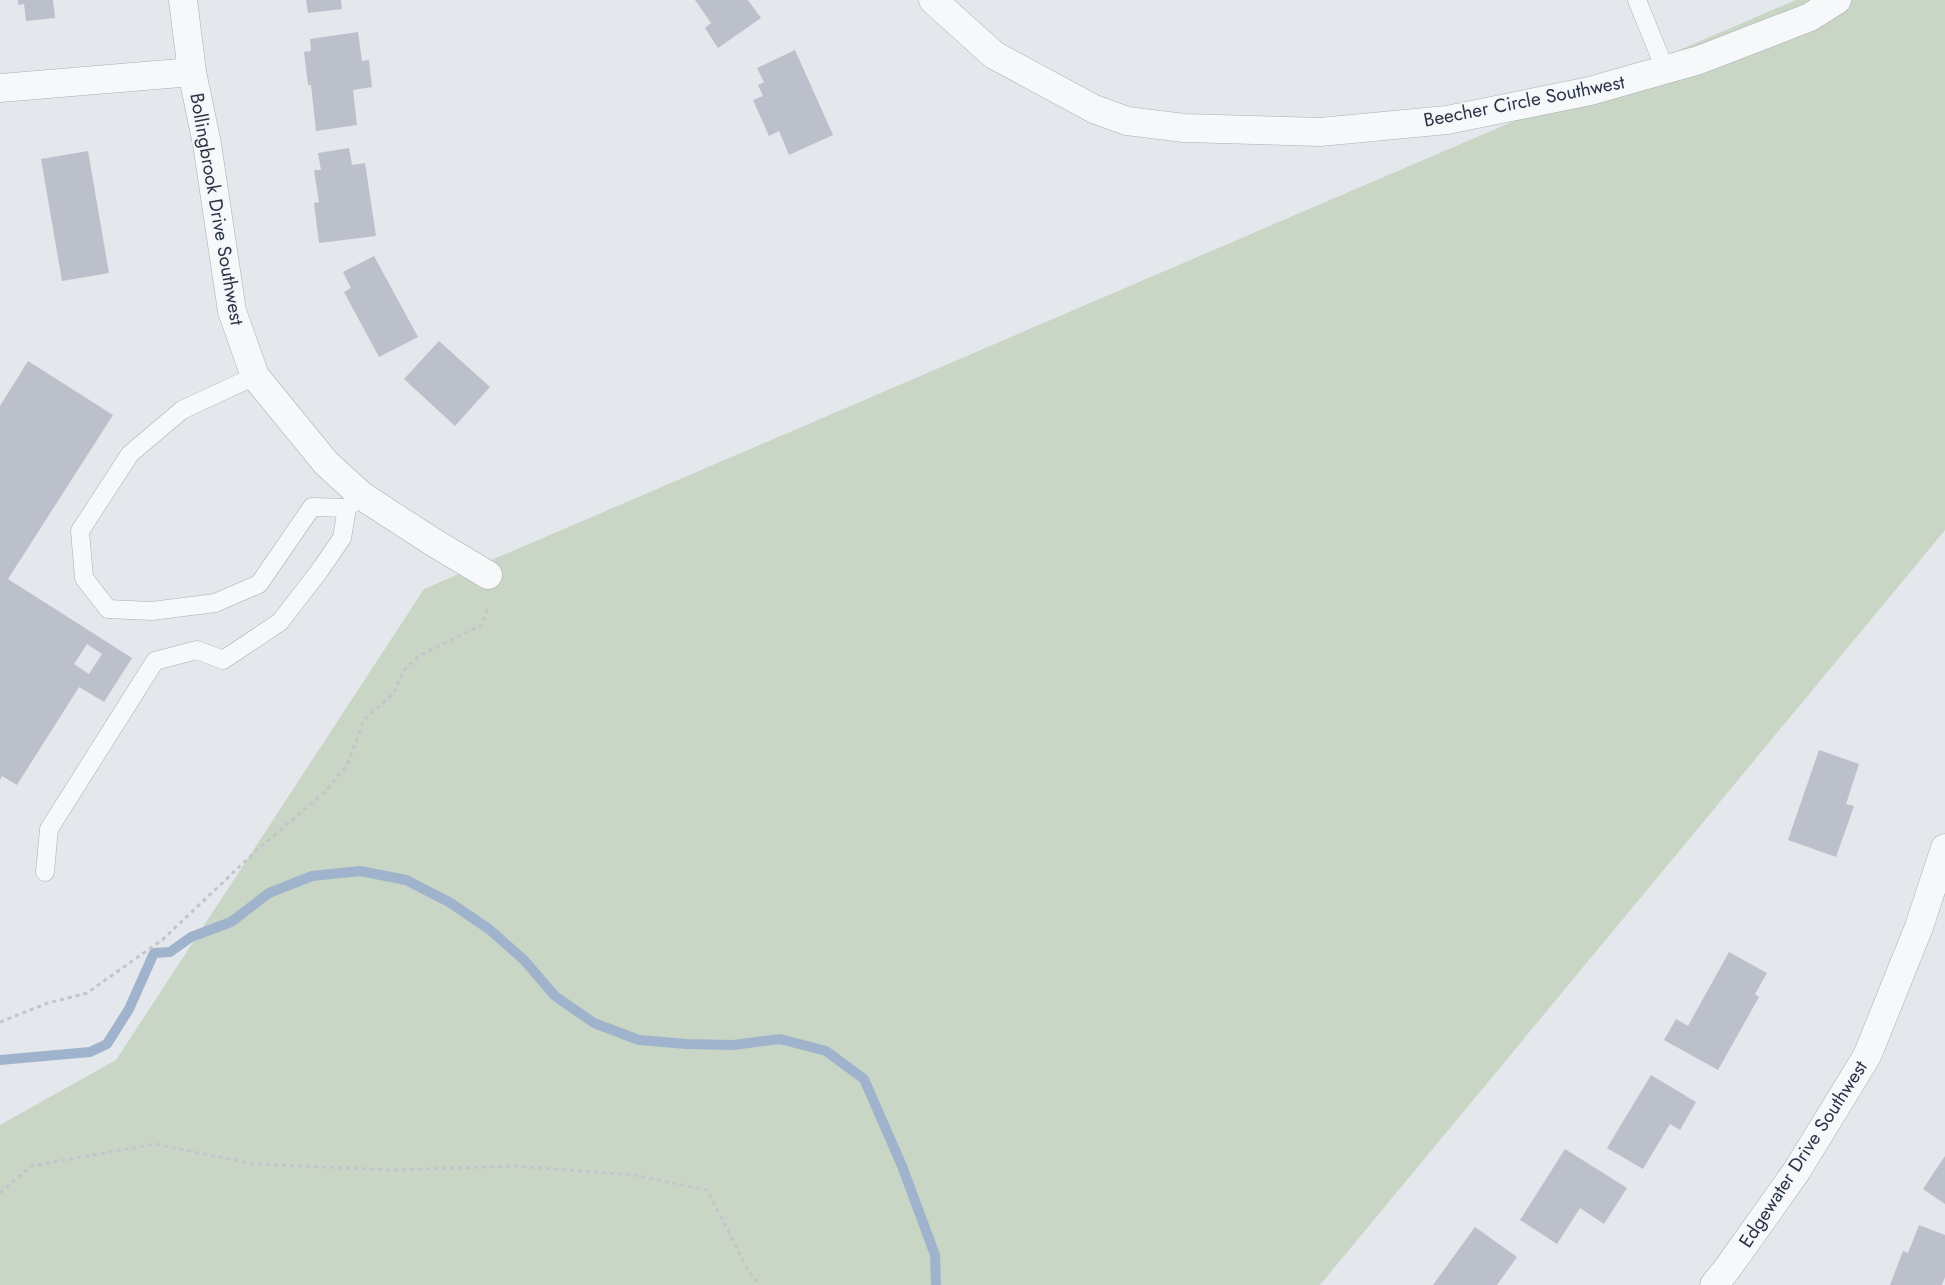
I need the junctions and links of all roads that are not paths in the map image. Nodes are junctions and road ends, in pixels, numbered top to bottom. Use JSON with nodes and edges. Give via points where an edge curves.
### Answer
{"nodes":[{"id":1,"x":183,"y":0,"type":"edge"},
{"id":2,"x":933,"y":0,"type":"edge"},
{"id":3,"x":1637,"y":0,"type":"edge"},
{"id":4,"x":1837,"y":0,"type":"edge"},
{"id":5,"x":1665,"y":69,"type":"junction"},
{"id":6,"x":192,"y":72,"type":"junction"},
{"id":7,"x":0,"y":88,"type":"edge"},
{"id":8,"x":255,"y":376,"type":"junction"},
{"id":9,"x":354,"y":502,"type":"junction"},
{"id":10,"x":488,"y":575,"type":"road end"},
{"id":11,"x":1945,"y":848,"type":"edge"},
{"id":12,"x":45,"y":872,"type":"dead end"},
{"id":13,"x":1714,"y":1285,"type":"edge"}],
"edges":[{"from":1,"to":6,"type":"street","name":"Bollingbrook Drive Southwest"},
{"from":2,"to":5,"type":"street","name":"Beecher Circle Southwest","via":[[994,55],[1094,109],[1127,121],[1184,128],[1320,132],[1447,120],[1590,91]]},
{"from":3,"to":5,"type":"lane"},
{"from":4,"to":5,"type":"street","name":"Beecher Circle Southwest","via":[[1810,17],[1699,60]]},
{"from":6,"to":7,"type":"street"},
{"from":6,"to":8,"type":"street","name":"Bollingbrook Drive Southwest","via":[[207,144],[232,311]]},
{"from":8,"to":9,"type":"street","name":"Bollingbrook Drive Southwest"},
{"from":8,"to":9,"type":"lane","via":[[182,410],[130,454],[80,531],[84,578],[108,609],[152,611],[214,603],[259,584],[312,507]]},
{"from":9,"to":10,"type":"street","name":"Bollingbrook Drive Southwest"},
{"from":9,"to":12,"type":"lane","via":[[342,538],[280,622],[223,660],[197,650],[155,661],[50,829]]},
{"from":11,"to":13,"type":"street","name":"Edgewater Drive Southwest","via":[[1919,927],[1866,1056],[1796,1172]]}]}
